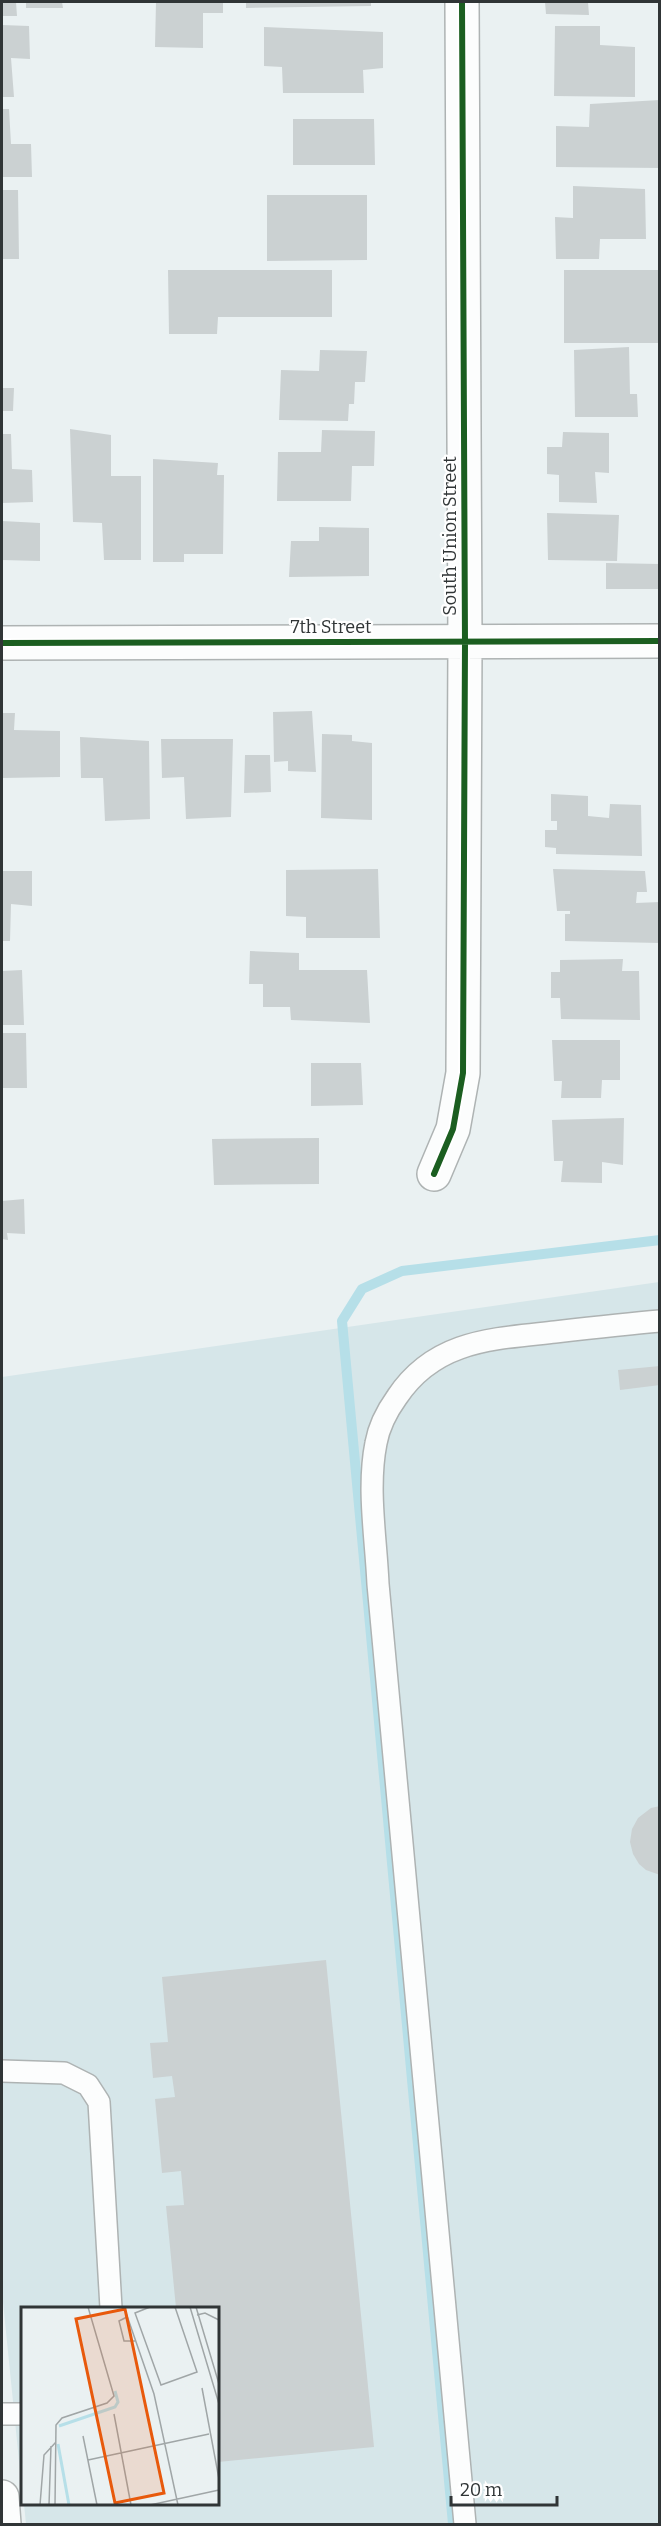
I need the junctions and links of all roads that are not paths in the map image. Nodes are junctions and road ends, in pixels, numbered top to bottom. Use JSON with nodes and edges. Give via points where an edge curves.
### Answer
{"nodes":[{"id":1,"x":462,"y":2,"type":"edge"},
{"id":2,"x":660,"y":641,"type":"edge"},
{"id":3,"x":2,"y":643,"type":"edge"},
{"id":4,"x":465,"y":643,"type":"junction"},
{"id":5,"x":434,"y":1174,"type":"dead end"},
{"id":6,"x":660,"y":1321,"type":"edge"},
{"id":7,"x":2,"y":2071,"type":"edge"},
{"id":8,"x":111,"y":2307,"type":"edge"},
{"id":9,"x":2,"y":2414,"type":"edge"},
{"id":10,"x":21,"y":2414,"type":"edge"},
{"id":11,"x":2,"y":2497,"type":"edge"},
{"id":12,"x":4,"y":2524,"type":"edge"},
{"id":13,"x":465,"y":2524,"type":"edge"}],
"edges":[{"from":1,"to":4,"type":"street","name":"South Union Street"},
{"from":2,"to":4,"type":"street","name":"7th Street"},
{"from":3,"to":4,"type":"street","name":"7th Street"},
{"from":4,"to":5,"type":"street","name":"South Union Street","via":[[463,1073],[453,1129]]},
{"from":6,"to":13,"type":"lane","via":[[493,1339],[448,1352],[408,1381],[385,1414],[376,1440],[372,1468],[378,1584]]},
{"from":7,"to":8,"type":"lane","via":[[64,2073],[88,2085],[99,2102]]},
{"from":9,"to":10,"type":"lane"},
{"from":11,"to":12,"type":"street"}]}
